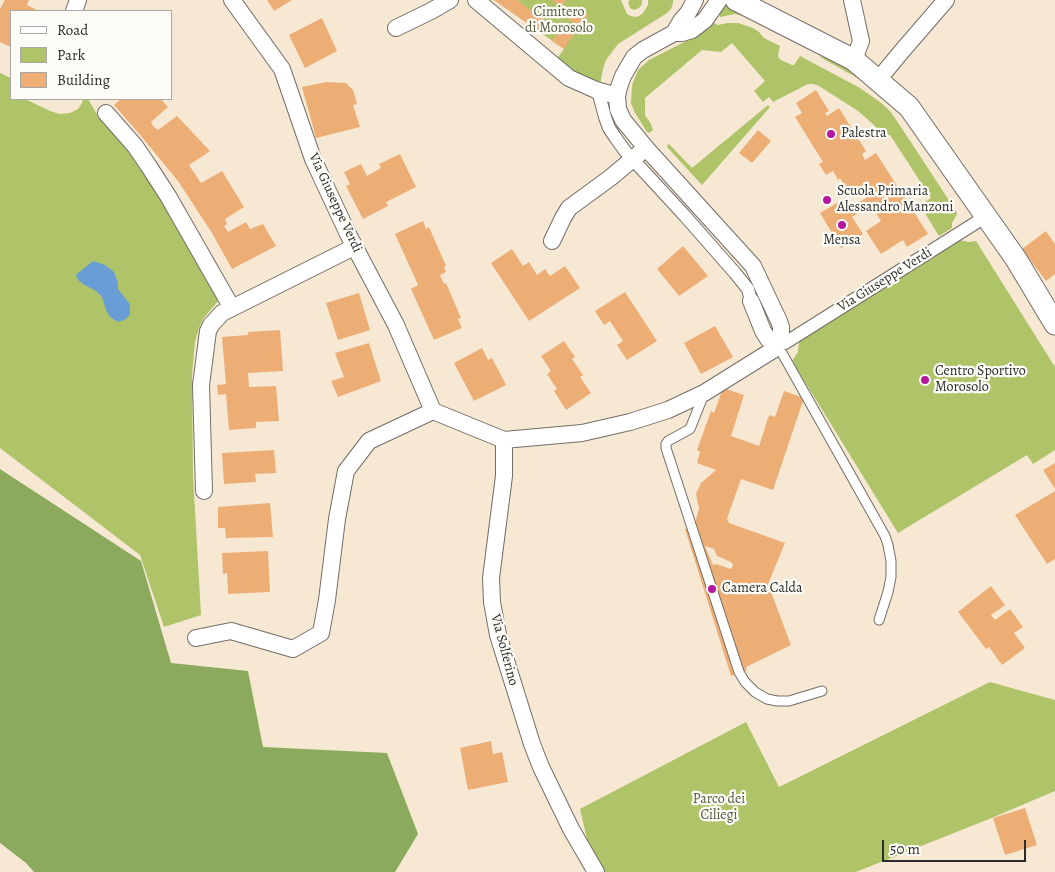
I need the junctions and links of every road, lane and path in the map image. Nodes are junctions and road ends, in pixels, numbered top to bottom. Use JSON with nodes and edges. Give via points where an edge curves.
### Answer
{"nodes":[{"id":1,"x":232,"y":0,"type":"edge"},
{"id":2,"x":450,"y":0,"type":"edge"},
{"id":3,"x":476,"y":0,"type":"edge"},
{"id":4,"x":695,"y":0,"type":"edge"},
{"id":5,"x":719,"y":0,"type":"edge"},
{"id":6,"x":736,"y":0,"type":"edge"},
{"id":7,"x":852,"y":0,"type":"edge"},
{"id":8,"x":946,"y":0,"type":"edge"},
{"id":9,"x":396,"y":28,"type":"dead end"},
{"id":10,"x":674,"y":33,"type":"junction"},
{"id":11,"x":854,"y":60,"type":"junction"},
{"id":12,"x":878,"y":80,"type":"junction"},
{"id":13,"x":598,"y":91,"type":"junction"},
{"id":14,"x":617,"y":96,"type":"junction"},
{"id":15,"x":106,"y":113,"type":"dead end"},
{"id":16,"x":646,"y":148,"type":"junction"},
{"id":17,"x":633,"y":159,"type":"junction"},
{"id":18,"x":985,"y":217,"type":"junction"},
{"id":19,"x":552,"y":241,"type":"dead end"},
{"id":20,"x":354,"y":247,"type":"junction"},
{"id":21,"x":751,"y":301,"type":"joint"},
{"id":22,"x":232,"y":308,"type":"junction"},
{"id":23,"x":1055,"y":324,"type":"edge"},
{"id":24,"x":779,"y":346,"type":"junction"},
{"id":25,"x":704,"y":393,"type":"junction"},
{"id":26,"x":433,"y":411,"type":"junction"},
{"id":27,"x":504,"y":440,"type":"junction"},
{"id":28,"x":204,"y":491,"type":"dead end"},
{"id":29,"x":879,"y":620,"type":"dead end"},
{"id":30,"x":196,"y":638,"type":"dead end"},
{"id":31,"x":822,"y":691,"type":"dead end"},
{"id":32,"x":596,"y":872,"type":"edge"}],
"edges":[{"from":1,"to":20,"type":"street","name":"Via Giuseppe Verdi","via":[[282,69],[313,159]]},
{"from":2,"to":9,"type":"street"},
{"from":3,"to":13,"type":"street","via":[[568,78]]},
{"from":4,"to":10,"type":"street"},
{"from":5,"to":10,"type":"street","via":[[697,27],[688,32]]},
{"from":6,"to":11,"type":"street"},
{"from":7,"to":11,"type":"street","via":[[862,41]]},
{"from":8,"to":12,"type":"street"},
{"from":10,"to":14,"type":"street","via":[[634,57]]},
{"from":11,"to":12,"type":"street"},
{"from":12,"to":18,"type":"street","via":[[909,107]]},
{"from":13,"to":14,"type":"street"},
{"from":13,"to":17,"type":"street","via":[[609,128]]},
{"from":14,"to":16,"type":"street","via":[[619,115]]},
{"from":15,"to":22,"type":"street","via":[[148,165]]},
{"from":16,"to":17,"type":"street"},
{"from":16,"to":24,"type":"street","via":[[753,266],[781,327]]},
{"from":17,"to":19,"type":"street","via":[[569,208]]},
{"from":17,"to":21,"type":"street","via":[[735,273],[748,289]]},
{"from":18,"to":23,"type":"street","via":[[1016,259]]},
{"from":18,"to":24,"type":"street","name":"Via Giuseppe Verdi"},
{"from":20,"to":22,"type":"street"},
{"from":20,"to":26,"type":"street","name":"Via Giuseppe Verdi","via":[[396,325]]},
{"from":21,"to":24,"type":"street","via":[[763,331]]},
{"from":22,"to":28,"type":"street","via":[[222,313],[208,331],[201,386]]},
{"from":24,"to":25,"type":"street","name":"Via Giuseppe Verdi"},
{"from":24,"to":29,"type":"lane","via":[[888,545],[891,577]]},
{"from":25,"to":27,"type":"street","name":"Via Giuseppe Verdi","via":[[668,410],[630,422],[582,433]]},
{"from":25,"to":31,"type":"lane","via":[[690,429],[668,441],[666,448],[739,672],[755,692],[768,699],[788,701]]},
{"from":26,"to":27,"type":"street","name":"Via Giuseppe Verdi"},
{"from":26,"to":30,"type":"street","via":[[370,441],[346,471],[320,633],[293,649],[231,631]]},
{"from":27,"to":32,"type":"street","name":"Via Solferino","via":[[504,476],[491,578],[498,635],[541,767]]}]}
